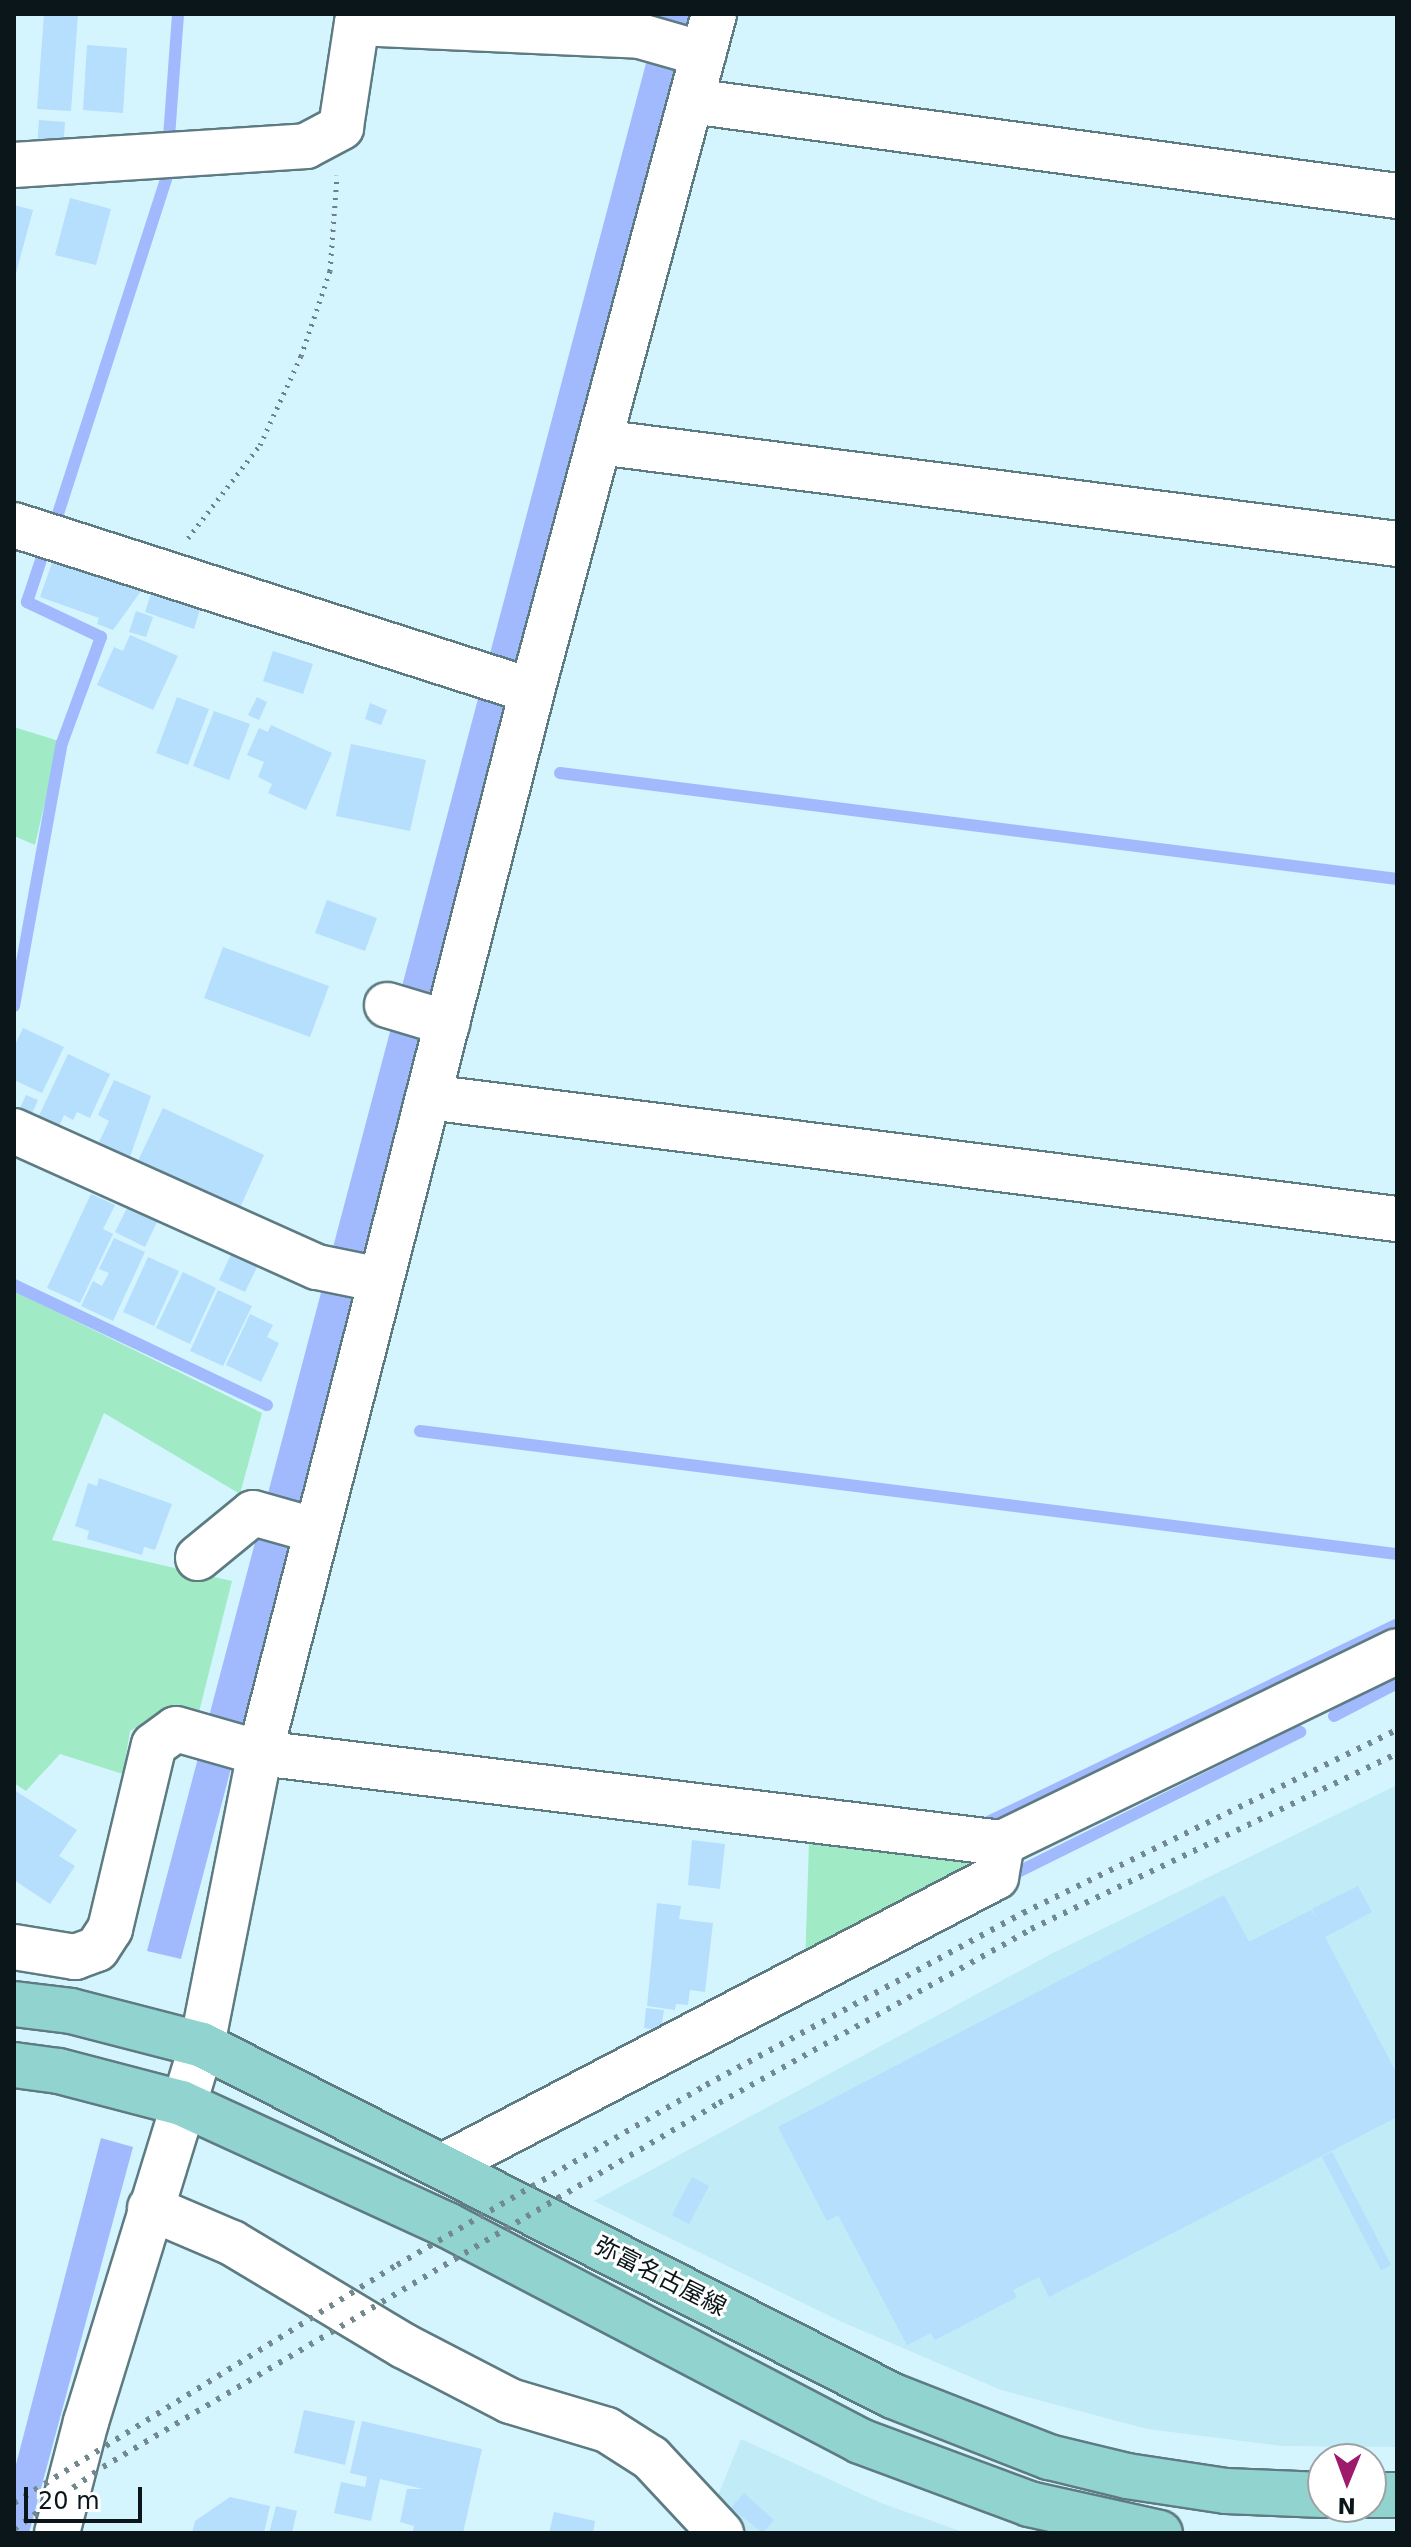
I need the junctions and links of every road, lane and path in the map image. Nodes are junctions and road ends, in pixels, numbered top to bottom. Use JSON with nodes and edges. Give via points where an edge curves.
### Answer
{"nodes":[{"id":1,"x":702,"y":40,"type":"edge"},
{"id":2,"x":691,"y":101,"type":"junction"},
{"id":3,"x":341,"y":127,"type":"junction"},
{"id":4,"x":14,"y":165,"type":"edge"},
{"id":5,"x":1397,"y":196,"type":"edge"},
{"id":6,"x":599,"y":442,"type":"junction"},
{"id":7,"x":14,"y":525,"type":"edge"},
{"id":8,"x":1397,"y":544,"type":"edge"},
{"id":9,"x":161,"y":570,"type":"junction"},
{"id":10,"x":526,"y":689,"type":"junction"},
{"id":11,"x":387,"y":1005,"type":"dead end"},
{"id":12,"x":440,"y":1020,"type":"junction"},
{"id":13,"x":428,"y":1097,"type":"junction"},
{"id":14,"x":14,"y":1131,"type":"edge"},
{"id":15,"x":1397,"y":1219,"type":"edge"},
{"id":16,"x":373,"y":1279,"type":"junction"},
{"id":17,"x":310,"y":1528,"type":"junction"},
{"id":18,"x":198,"y":1558,"type":"dead end"},
{"id":19,"x":1397,"y":1651,"type":"edge"},
{"id":20,"x":253,"y":1751,"type":"junction"},
{"id":21,"x":1002,"y":1843,"type":"junction"},
{"id":22,"x":14,"y":1947,"type":"edge"},
{"id":23,"x":14,"y":2004,"type":"edge"},
{"id":24,"x":202,"y":2045,"type":"junction"},
{"id":25,"x":14,"y":2065,"type":"edge"},
{"id":26,"x":181,"y":2103,"type":"junction"},
{"id":27,"x":443,"y":2166,"type":"junction"},
{"id":28,"x":150,"y":2208,"type":"junction"},
{"id":29,"x":1307,"y":2494,"type":"edge"},
{"id":30,"x":57,"y":2533,"type":"edge"},
{"id":31,"x":721,"y":2533,"type":"edge"},
{"id":32,"x":1160,"y":2533,"type":"edge"}],
"edges":[{"from":1,"to":2,"type":"street"},
{"from":1,"to":3,"type":"street","via":[[357,23]]},
{"from":2,"to":5,"type":"street"},
{"from":2,"to":6,"type":"street"},
{"from":3,"to":4,"type":"street","via":[[306,146]]},
{"from":3,"to":9,"type":"path","via":[[330,271],[301,356],[260,445]]},
{"from":6,"to":8,"type":"street"},
{"from":6,"to":10,"type":"street"},
{"from":7,"to":9,"type":"street"},
{"from":9,"to":10,"type":"street"},
{"from":10,"to":12,"type":"street"},
{"from":11,"to":12,"type":"street"},
{"from":12,"to":13,"type":"street"},
{"from":13,"to":15,"type":"street"},
{"from":13,"to":16,"type":"street"},
{"from":14,"to":16,"type":"street","via":[[317,1267]]},
{"from":16,"to":17,"type":"street"},
{"from":17,"to":18,"type":"street","via":[[253,1513]]},
{"from":17,"to":20,"type":"street"},
{"from":19,"to":21,"type":"street"},
{"from":20,"to":21,"type":"street"},
{"from":20,"to":22,"type":"street","via":[[176,1729],[154,1745],[110,1929],[97,1949],[75,1957]]},
{"from":20,"to":24,"type":"street"},
{"from":21,"to":27,"type":"street","via":[[996,1877]]},
{"from":23,"to":24,"type":"main road","name":"弥富名古屋線","via":[[71,2011]]},
{"from":24,"to":26,"type":"street"},
{"from":24,"to":27,"type":"main road","name":"弥富名古屋線"},
{"from":25,"to":26,"type":"main road","via":[[59,2071]]},
{"from":26,"to":28,"type":"street"},
{"from":26,"to":32,"type":"main road","via":[[447,2225],[860,2441],[1029,2504]]},
{"from":27,"to":29,"type":"main road","name":"弥富名古屋線","via":[[893,2396],[1049,2457],[1226,2491]]},
{"from":28,"to":30,"type":"street"},
{"from":28,"to":31,"type":"street","via":[[232,2243],[404,2346],[510,2401],[607,2430],[651,2458]]}]}
